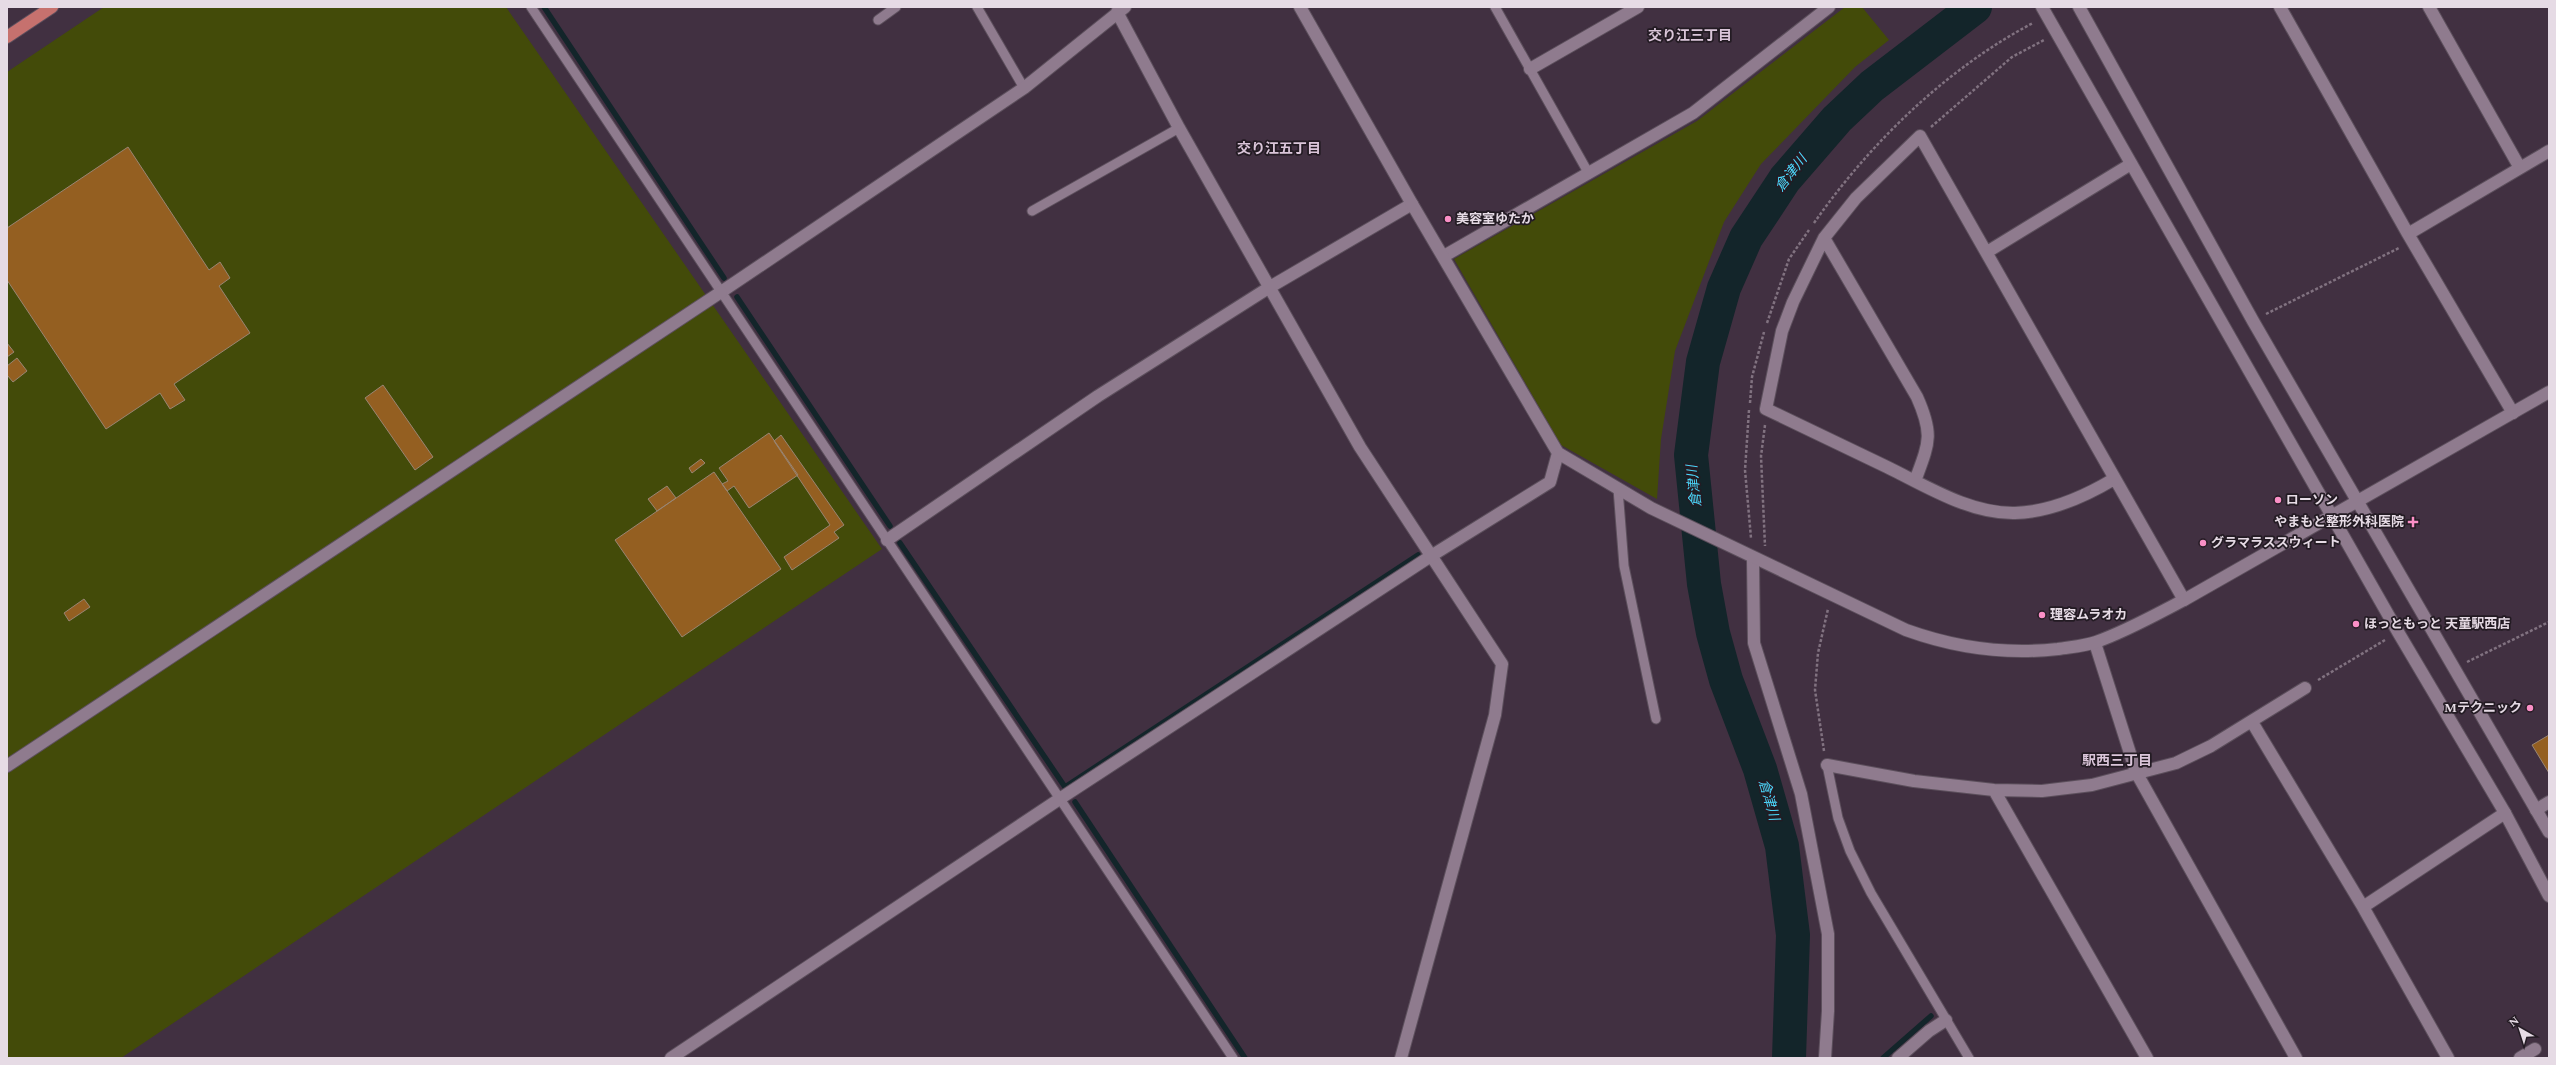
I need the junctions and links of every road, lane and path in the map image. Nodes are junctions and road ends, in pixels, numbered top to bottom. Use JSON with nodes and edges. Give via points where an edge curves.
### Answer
{"nodes":[{"id":1,"x":52,"y":7,"type":"edge"},
{"id":2,"x":531,"y":7,"type":"edge"},
{"id":3,"x":896,"y":7,"type":"edge"},
{"id":4,"x":977,"y":7,"type":"edge"},
{"id":5,"x":1300,"y":7,"type":"edge"},
{"id":6,"x":1495,"y":7,"type":"edge"},
{"id":7,"x":1638,"y":7,"type":"edge"},
{"id":8,"x":1829,"y":7,"type":"edge"},
{"id":9,"x":2042,"y":7,"type":"edge"},
{"id":10,"x":2079,"y":7,"type":"edge"},
{"id":11,"x":2280,"y":7,"type":"edge"},
{"id":12,"x":2429,"y":7,"type":"edge"},
{"id":13,"x":1118,"y":8,"type":"edge"},
{"id":14,"x":878,"y":20,"type":"dead end"},
{"id":15,"x":2056,"y":33,"type":"junction"},
{"id":16,"x":7,"y":37,"type":"edge"},
{"id":17,"x":1530,"y":69,"type":"junction"},
{"id":18,"x":1024,"y":88,"type":"junction"},
{"id":19,"x":1179,"y":128,"type":"junction"},
{"id":20,"x":1920,"y":136,"type":"junction"},
{"id":21,"x":2549,"y":151,"type":"edge"},
{"id":22,"x":2131,"y":164,"type":"junction"},
{"id":23,"x":2520,"y":168,"type":"junction"},
{"id":24,"x":1590,"y":174,"type":"junction"},
{"id":25,"x":1412,"y":204,"type":"junction"},
{"id":26,"x":1032,"y":212,"type":"dead end"},
{"id":27,"x":1824,"y":238,"type":"junction"},
{"id":28,"x":2410,"y":238,"type":"junction"},
{"id":29,"x":1987,"y":252,"type":"junction"},
{"id":30,"x":1444,"y":256,"type":"junction"},
{"id":31,"x":1270,"y":287,"type":"junction"},
{"id":32,"x":721,"y":292,"type":"junction"},
{"id":33,"x":2253,"y":321,"type":"junction"},
{"id":34,"x":2549,"y":392,"type":"edge"},
{"id":35,"x":1766,"y":409,"type":"junction"},
{"id":36,"x":2513,"y":413,"type":"junction"},
{"id":37,"x":1558,"y":453,"type":"junction"},
{"id":38,"x":2114,"y":479,"type":"junction"},
{"id":39,"x":1915,"y":481,"type":"junction"},
{"id":40,"x":1618,"y":489,"type":"junction"},
{"id":41,"x":2356,"y":501,"type":"junction"},
{"id":42,"x":2331,"y":516,"type":"junction"},
{"id":43,"x":887,"y":540,"type":"junction"},
{"id":44,"x":1431,"y":556,"type":"junction"},
{"id":45,"x":1753,"y":559,"type":"junction"},
{"id":46,"x":1766,"y":564,"type":"junction"},
{"id":47,"x":1831,"y":594,"type":"junction"},
{"id":48,"x":2184,"y":600,"type":"junction"},
{"id":49,"x":2549,"y":622,"type":"edge"},
{"id":50,"x":2398,"y":632,"type":"junction"},
{"id":51,"x":2095,"y":643,"type":"junction"},
{"id":52,"x":2453,"y":669,"type":"junction"},
{"id":53,"x":2305,"y":688,"type":"joint"},
{"id":54,"x":1656,"y":720,"type":"dead end"},
{"id":55,"x":2252,"y":722,"type":"junction"},
{"id":56,"x":1827,"y":765,"type":"junction"},
{"id":57,"x":7,"y":766,"type":"edge"},
{"id":58,"x":2136,"y":772,"type":"junction"},
{"id":59,"x":1994,"y":790,"type":"junction"},
{"id":60,"x":1061,"y":798,"type":"junction"},
{"id":61,"x":2549,"y":802,"type":"edge"},
{"id":62,"x":2536,"y":810,"type":"junction"},
{"id":63,"x":2505,"y":813,"type":"junction"},
{"id":64,"x":2549,"y":832,"type":"edge"},
{"id":65,"x":2549,"y":896,"type":"edge"},
{"id":66,"x":2363,"y":908,"type":"junction"},
{"id":67,"x":1946,"y":1020,"type":"junction"},
{"id":68,"x":2535,"y":1049,"type":"dead end"},
{"id":69,"x":671,"y":1058,"type":"edge"},
{"id":70,"x":1233,"y":1058,"type":"edge"},
{"id":71,"x":1401,"y":1058,"type":"edge"},
{"id":72,"x":1825,"y":1058,"type":"edge"},
{"id":73,"x":1898,"y":1058,"type":"edge"},
{"id":74,"x":1969,"y":1058,"type":"edge"},
{"id":75,"x":2147,"y":1058,"type":"edge"},
{"id":76,"x":2296,"y":1058,"type":"edge"},
{"id":77,"x":2448,"y":1058,"type":"edge"},
{"id":78,"x":2520,"y":1058,"type":"edge"}],
"edges":[{"from":1,"to":16,"type":"main road"},
{"from":2,"to":32,"type":"lane"},
{"from":3,"to":14,"type":"lane"},
{"from":4,"to":18,"type":"lane"},
{"from":5,"to":25,"type":"street"},
{"from":6,"to":17,"type":"lane"},
{"from":7,"to":17,"type":"street"},
{"from":8,"to":24,"type":"street","via":[[1692,112]]},
{"from":9,"to":15,"type":"street"},
{"from":10,"to":33,"type":"street"},
{"from":11,"to":28,"type":"street"},
{"from":12,"to":23,"type":"street"},
{"from":13,"to":18,"type":"street"},
{"from":13,"to":19,"type":"street"},
{"from":15,"to":20,"type":"path","via":[[2012,57]]},
{"from":15,"to":22,"type":"street"},
{"from":17,"to":24,"type":"lane"},
{"from":18,"to":32,"type":"street"},
{"from":19,"to":26,"type":"lane"},
{"from":19,"to":31,"type":"street"},
{"from":20,"to":27,"type":"street","via":[[1856,198]]},
{"from":20,"to":29,"type":"street"},
{"from":21,"to":23,"type":"street"},
{"from":22,"to":29,"type":"street"},
{"from":22,"to":42,"type":"street"},
{"from":23,"to":28,"type":"street"},
{"from":24,"to":30,"type":"street"},
{"from":25,"to":30,"type":"street"},
{"from":25,"to":31,"type":"street"},
{"from":27,"to":35,"type":"street","via":[[1782,331]]},
{"from":27,"to":39,"type":"street","via":[[1925,414],[1930,430],[1927,449]]},
{"from":28,"to":33,"type":"path"},
{"from":28,"to":36,"type":"street"},
{"from":29,"to":38,"type":"street"},
{"from":30,"to":37,"type":"street"},
{"from":31,"to":43,"type":"street","via":[[1098,396]]},
{"from":31,"to":44,"type":"street","via":[[1360,447]]},
{"from":32,"to":43,"type":"lane"},
{"from":32,"to":57,"type":"street"},
{"from":33,"to":41,"type":"street"},
{"from":34,"to":36,"type":"street"},
{"from":35,"to":39,"type":"street"},
{"from":35,"to":46,"type":"path","via":[[1761,456]]},
{"from":36,"to":41,"type":"street"},
{"from":37,"to":40,"type":"street"},
{"from":37,"to":44,"type":"street","via":[[1550,482]]},
{"from":38,"to":39,"type":"street","via":[[2088,495],[2062,505],[2015,513],[1993,512]]},
{"from":38,"to":48,"type":"street"},
{"from":40,"to":45,"type":"street","via":[[1650,508]]},
{"from":40,"to":54,"type":"lane","via":[[1624,566]]},
{"from":41,"to":42,"type":"street"},
{"from":41,"to":52,"type":"street"},
{"from":42,"to":48,"type":"street"},
{"from":42,"to":50,"type":"street"},
{"from":43,"to":60,"type":"lane"},
{"from":44,"to":60,"type":"street"},
{"from":44,"to":71,"type":"street","via":[[1502,664],[1495,715]]},
{"from":45,"to":46,"type":"street"},
{"from":45,"to":72,"type":"street","via":[[1754,643],[1801,794],[1828,934]]},
{"from":46,"to":47,"type":"street"},
{"from":47,"to":51,"type":"street","via":[[1906,630],[1961,646],[2018,652]]},
{"from":47,"to":56,"type":"path","via":[[1818,653],[1815,690]]},
{"from":48,"to":51,"type":"street"},
{"from":49,"to":52,"type":"path"},
{"from":50,"to":53,"type":"path"},
{"from":50,"to":63,"type":"street"},
{"from":51,"to":58,"type":"street"},
{"from":52,"to":62,"type":"street"},
{"from":53,"to":55,"type":"street"},
{"from":55,"to":58,"type":"street","via":[[2176,763]]},
{"from":55,"to":66,"type":"street"},
{"from":56,"to":59,"type":"street","via":[[1914,781]]},
{"from":56,"to":67,"type":"lane","via":[[1838,818],[1850,851],[1871,893]]},
{"from":58,"to":59,"type":"street","via":[[2092,785],[2049,790]]},
{"from":58,"to":76,"type":"street"},
{"from":59,"to":75,"type":"street"},
{"from":60,"to":69,"type":"street"},
{"from":60,"to":70,"type":"lane"},
{"from":61,"to":62,"type":"street"},
{"from":62,"to":64,"type":"street"},
{"from":63,"to":65,"type":"street"},
{"from":63,"to":66,"type":"street"},
{"from":66,"to":77,"type":"street"},
{"from":67,"to":73,"type":"street","via":[[1924,1034]]},
{"from":67,"to":74,"type":"lane"},
{"from":68,"to":78,"type":"street"}]}
